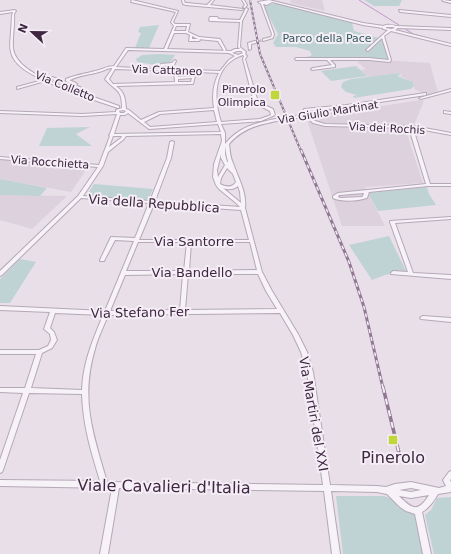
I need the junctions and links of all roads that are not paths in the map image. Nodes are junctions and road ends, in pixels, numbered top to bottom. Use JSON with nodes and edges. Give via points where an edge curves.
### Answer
{"nodes":[{"id":1,"x":183,"y":0,"type":"edge"},
{"id":2,"x":213,"y":0,"type":"edge"},
{"id":3,"x":244,"y":0,"type":"edge"},
{"id":4,"x":266,"y":0,"type":"edge"},
{"id":5,"x":444,"y":0,"type":"edge"},
{"id":6,"x":132,"y":1,"type":"dead end"},
{"id":7,"x":259,"y":2,"type":"edge"},
{"id":8,"x":451,"y":2,"type":"edge"},
{"id":9,"x":270,"y":3,"type":"junction"},
{"id":10,"x":208,"y":6,"type":"junction"},
{"id":11,"x":245,"y":9,"type":"junction"},
{"id":12,"x":264,"y":10,"type":"junction"},
{"id":13,"x":400,"y":11,"type":"dead end"},
{"id":14,"x":1,"y":13,"type":"edge"},
{"id":15,"x":451,"y":16,"type":"edge"},
{"id":16,"x":216,"y":20,"type":"dead end"},
{"id":17,"x":241,"y":21,"type":"junction"},
{"id":18,"x":174,"y":25,"type":"junction"},
{"id":19,"x":384,"y":27,"type":"junction"},
{"id":20,"x":397,"y":28,"type":"junction"},
{"id":21,"x":450,"y":29,"type":"edge"},
{"id":22,"x":391,"y":30,"type":"junction"},
{"id":23,"x":172,"y":32,"type":"junction"},
{"id":24,"x":187,"y":32,"type":"junction"},
{"id":25,"x":401,"y":32,"type":"junction"},
{"id":26,"x":382,"y":37,"type":"junction"},
{"id":27,"x":264,"y":40,"type":"dead end"},
{"id":28,"x":255,"y":42,"type":"tunnel mouth"},
{"id":29,"x":239,"y":45,"type":"junction"},
{"id":30,"x":451,"y":45,"type":"edge"},
{"id":31,"x":165,"y":50,"type":"junction"},
{"id":32,"x":367,"y":50,"type":"dead end"},
{"id":33,"x":224,"y":51,"type":"junction"},
{"id":34,"x":231,"y":52,"type":"junction"},
{"id":35,"x":242,"y":54,"type":"junction"},
{"id":36,"x":296,"y":59,"type":"dead end"},
{"id":37,"x":328,"y":59,"type":"junction"},
{"id":38,"x":175,"y":61,"type":"dead end"},
{"id":39,"x":229,"y":62,"type":"junction"},
{"id":40,"x":114,"y":67,"type":"junction"},
{"id":41,"x":313,"y":69,"type":"dead end"},
{"id":42,"x":158,"y":70,"type":"junction"},
{"id":43,"x":175,"y":70,"type":"junction"},
{"id":44,"x":221,"y":72,"type":"junction"},
{"id":45,"x":51,"y":78,"type":"dead end"},
{"id":46,"x":177,"y":78,"type":"junction"},
{"id":47,"x":46,"y":80,"type":"junction"},
{"id":48,"x":177,"y":83,"type":"junction"},
{"id":49,"x":72,"y":85,"type":"junction"},
{"id":50,"x":114,"y":85,"type":"junction"},
{"id":51,"x":18,"y":88,"type":"dead end"},
{"id":52,"x":66,"y":88,"type":"junction"},
{"id":53,"x":80,"y":88,"type":"dead end"},
{"id":54,"x":451,"y":90,"type":"edge"},
{"id":55,"x":123,"y":94,"type":"junction"},
{"id":56,"x":425,"y":94,"type":"dead end"},
{"id":57,"x":216,"y":109,"type":"junction"},
{"id":58,"x":126,"y":110,"type":"junction"},
{"id":59,"x":0,"y":112,"type":"edge"},
{"id":60,"x":119,"y":112,"type":"junction"},
{"id":61,"x":445,"y":112,"type":"dead end"},
{"id":62,"x":451,"y":113,"type":"edge"},
{"id":63,"x":139,"y":120,"type":"junction"},
{"id":64,"x":219,"y":122,"type":"junction"},
{"id":65,"x":411,"y":127,"type":"junction"},
{"id":66,"x":224,"y":133,"type":"junction"},
{"id":67,"x":451,"y":134,"type":"edge"},
{"id":68,"x":111,"y":135,"type":"junction"},
{"id":69,"x":124,"y":135,"type":"junction"},
{"id":70,"x":172,"y":142,"type":"dead end"},
{"id":71,"x":223,"y":142,"type":"junction"},
{"id":72,"x":107,"y":151,"type":"junction"},
{"id":73,"x":0,"y":158,"type":"edge"},
{"id":74,"x":229,"y":160,"type":"junction"},
{"id":75,"x":101,"y":166,"type":"junction"},
{"id":76,"x":227,"y":166,"type":"junction"},
{"id":77,"x":234,"y":173,"type":"junction"},
{"id":78,"x":238,"y":183,"type":"junction"},
{"id":79,"x":218,"y":185,"type":"junction"},
{"id":80,"x":428,"y":185,"type":"junction"},
{"id":81,"x":451,"y":185,"type":"edge"},
{"id":82,"x":367,"y":191,"type":"junction"},
{"id":83,"x":80,"y":197,"type":"junction"},
{"id":84,"x":236,"y":200,"type":"junction"},
{"id":85,"x":151,"y":204,"type":"junction"},
{"id":86,"x":228,"y":208,"type":"junction"},
{"id":87,"x":243,"y":209,"type":"junction"},
{"id":88,"x":451,"y":218,"type":"edge"},
{"id":89,"x":137,"y":240,"type":"junction"},
{"id":90,"x":251,"y":241,"type":"junction"},
{"id":91,"x":189,"y":242,"type":"junction"},
{"id":92,"x":102,"y":260,"type":"dead end"},
{"id":93,"x":260,"y":272,"type":"junction"},
{"id":94,"x":123,"y":273,"type":"junction"},
{"id":95,"x":186,"y":273,"type":"junction"},
{"id":96,"x":393,"y":273,"type":"dead end"},
{"id":97,"x":0,"y":274,"type":"edge"},
{"id":98,"x":411,"y":274,"type":"junction"},
{"id":99,"x":451,"y":277,"type":"edge"},
{"id":100,"x":0,"y":308,"type":"edge"},
{"id":101,"x":280,"y":311,"type":"junction"},
{"id":102,"x":52,"y":312,"type":"junction"},
{"id":103,"x":182,"y":312,"type":"junction"},
{"id":104,"x":107,"y":313,"type":"junction"},
{"id":105,"x":423,"y":318,"type":"dead end"},
{"id":106,"x":451,"y":320,"type":"edge"},
{"id":107,"x":0,"y":352,"type":"edge"},
{"id":108,"x":40,"y":352,"type":"junction"},
{"id":109,"x":0,"y":390,"type":"edge"},
{"id":110,"x":27,"y":390,"type":"junction"},
{"id":111,"x":85,"y":392,"type":"junction"},
{"id":112,"x":0,"y":470,"type":"edge"},
{"id":113,"x":451,"y":474,"type":"edge"},
{"id":114,"x":0,"y":483,"type":"edge"},
{"id":115,"x":105,"y":486,"type":"junction"},
{"id":116,"x":116,"y":486,"type":"junction"},
{"id":117,"x":327,"y":488,"type":"junction"},
{"id":118,"x":451,"y":489,"type":"edge"},
{"id":119,"x":388,"y":490,"type":"junction"},
{"id":120,"x":437,"y":490,"type":"junction"},
{"id":121,"x":419,"y":514,"type":"junction"},
{"id":122,"x":104,"y":554,"type":"edge"},
{"id":123,"x":336,"y":554,"type":"edge"},
{"id":124,"x":428,"y":554,"type":"edge"}],
"edges":[{"from":1,"to":10,"type":"street","via":[[186,4]]},
{"from":2,"to":10,"type":"street"},
{"from":3,"to":11,"type":"street"},
{"from":4,"to":7,"type":"street"},
{"from":4,"to":9,"type":"street"},
{"from":5,"to":8,"type":"main road"},
{"from":6,"to":18,"type":"street","via":[[176,12],[172,19]]},
{"from":7,"to":9,"type":"street"},
{"from":7,"to":12,"type":"street"},
{"from":9,"to":12,"type":"street","via":[[264,5]]},
{"from":9,"to":19,"type":"street"},
{"from":10,"to":11,"type":"street"},
{"from":11,"to":17,"type":"street"},
{"from":12,"to":27,"type":"street","via":[[273,34]]},
{"from":13,"to":15,"type":"street"},
{"from":14,"to":47,"type":"street","name":"Via Colletto","via":[[14,12],[14,56],[33,74]]},
{"from":16,"to":17,"type":"street"},
{"from":17,"to":29,"type":"street"},
{"from":18,"to":23,"type":"street"},
{"from":18,"to":24,"type":"street","via":[[189,25]]},
{"from":19,"to":20,"type":"street"},
{"from":19,"to":22,"type":"street"},
{"from":20,"to":21,"type":"street"},
{"from":20,"to":22,"type":"street"},
{"from":20,"to":25,"type":"street"},
{"from":22,"to":25,"type":"street"},
{"from":22,"to":26,"type":"street"},
{"from":23,"to":24,"type":"street"},
{"from":23,"to":31,"type":"street"},
{"from":24,"to":33,"type":"street","via":[[191,35],[190,40],[219,40]]},
{"from":25,"to":30,"type":"street"},
{"from":26,"to":32,"type":"street"},
{"from":26,"to":37,"type":"street","via":[[390,60]]},
{"from":28,"to":35,"type":"street","via":[[249,44],[250,49]]},
{"from":29,"to":34,"type":"street"},
{"from":29,"to":35,"type":"street"},
{"from":31,"to":33,"type":"street"},
{"from":31,"to":40,"type":"street","via":[[126,49]]},
{"from":33,"to":34,"type":"street"},
{"from":34,"to":35,"type":"street"},
{"from":34,"to":35,"type":"street"},
{"from":34,"to":39,"type":"street"},
{"from":35,"to":39,"type":"street"},
{"from":35,"to":64,"type":"street","name":"Via Colletto","via":[[256,103],[272,110],[274,115],[250,121]]},
{"from":36,"to":37,"type":"street"},
{"from":37,"to":41,"type":"street","via":[[334,66]]},
{"from":38,"to":42,"type":"street","via":[[172,65],[162,65]]},
{"from":39,"to":44,"type":"street"},
{"from":40,"to":42,"type":"street","name":"Via Cattaneo"},
{"from":40,"to":49,"type":"street","name":"Via Cattaneo","via":[[83,73],[67,80],[74,83]]},
{"from":40,"to":50,"type":"street","via":[[107,79]]},
{"from":42,"to":43,"type":"street","name":"Via Cattaneo"},
{"from":43,"to":44,"type":"street","name":"Via Cattaneo"},
{"from":43,"to":46,"type":"street"},
{"from":44,"to":57,"type":"street","via":[[214,90]]},
{"from":45,"to":49,"type":"street"},
{"from":46,"to":48,"type":"street"},
{"from":46,"to":48,"type":"street","via":[[194,78],[192,83]]},
{"from":47,"to":51,"type":"street"},
{"from":47,"to":52,"type":"street","name":"Via Colletto"},
{"from":48,"to":50,"type":"street"},
{"from":49,"to":52,"type":"street"},
{"from":49,"to":53,"type":"street"},
{"from":50,"to":55,"type":"street"},
{"from":52,"to":60,"type":"street","name":"Via Colletto"},
{"from":54,"to":74,"type":"street","name":"Via Giulio Martinat","bridge":true,"via":[[428,97],[287,118],[252,126],[237,134],[227,144]]},
{"from":55,"to":58,"type":"street"},
{"from":55,"to":60,"type":"street"},
{"from":56,"to":65,"type":"street","name":"Via dei Rochis","via":[[326,108],[309,108],[304,111],[312,121],[325,125]]},
{"from":57,"to":63,"type":"street","via":[[159,113]]},
{"from":57,"to":64,"type":"street"},
{"from":58,"to":60,"type":"street","via":[[127,113]]},
{"from":58,"to":63,"type":"street"},
{"from":59,"to":60,"type":"street"},
{"from":60,"to":63,"type":"street","name":"Via Colletto"},
{"from":60,"to":68,"type":"street"},
{"from":61,"to":62,"type":"street"},
{"from":63,"to":64,"type":"street","name":"Via Colletto","via":[[151,128]]},
{"from":64,"to":66,"type":"street"},
{"from":65,"to":67,"type":"street","name":"Via dei Rochis"},
{"from":65,"to":80,"type":"street"},
{"from":66,"to":69,"type":"street"},
{"from":66,"to":71,"type":"street"},
{"from":68,"to":69,"type":"street"},
{"from":68,"to":72,"type":"street"},
{"from":69,"to":72,"type":"street"},
{"from":70,"to":85,"type":"street","via":[[169,158]]},
{"from":71,"to":76,"type":"street","via":[[222,157]]},
{"from":71,"to":79,"type":"street","via":[[214,179]]},
{"from":72,"to":75,"type":"street"},
{"from":73,"to":75,"type":"street","name":"Via Rocchietta"},
{"from":74,"to":76,"type":"street"},
{"from":74,"to":77,"type":"street","name":"Via Martiri del XXI"},
{"from":75,"to":83,"type":"street"},
{"from":76,"to":77,"type":"street","name":"Via Martiri del XXI"},
{"from":76,"to":79,"type":"street","via":[[219,178]]},
{"from":77,"to":78,"type":"street","name":"Via Martiri del XXI"},
{"from":78,"to":79,"type":"street","via":[[234,188]]},
{"from":78,"to":87,"type":"street","name":"Via Martiri del XXI","via":[[244,199]]},
{"from":79,"to":84,"type":"street","name":"Via Martiri del XXI"},
{"from":80,"to":81,"type":"street"},
{"from":80,"to":82,"type":"street"},
{"from":82,"to":82,"type":"street","via":[[338,194],[335,197],[362,198]]},
{"from":83,"to":85,"type":"street","name":"Via della Repubblica"},
{"from":83,"to":97,"type":"street"},
{"from":84,"to":86,"type":"street","name":"Via della Repubblica","via":[[234,206]]},
{"from":84,"to":87,"type":"street","name":"Via Martiri del XXI"},
{"from":85,"to":86,"type":"street","name":"Via della Repubblica"},
{"from":85,"to":89,"type":"street"},
{"from":86,"to":87,"type":"street","name":"Via della Repubblica"},
{"from":87,"to":90,"type":"street","name":"Via Martiri del XXI"},
{"from":88,"to":98,"type":"street","via":[[392,222]]},
{"from":89,"to":91,"type":"street","name":"Via Santorre"},
{"from":89,"to":92,"type":"street","name":"Via Santorre","via":[[113,238]]},
{"from":89,"to":94,"type":"street"},
{"from":90,"to":91,"type":"street","name":"Via Santorre"},
{"from":90,"to":93,"type":"street","name":"Via Martiri del XXI"},
{"from":91,"to":95,"type":"street"},
{"from":93,"to":95,"type":"street","name":"Via Bandello"},
{"from":93,"to":101,"type":"street","name":"Via Martiri del XXI"},
{"from":94,"to":95,"type":"street","name":"Via Bandello"},
{"from":94,"to":104,"type":"street"},
{"from":95,"to":103,"type":"street"},
{"from":96,"to":98,"type":"street"},
{"from":98,"to":99,"type":"street"},
{"from":100,"to":102,"type":"street","name":"Via Stefano Fer"},
{"from":101,"to":103,"type":"street","name":"Via Stefano Fer"},
{"from":101,"to":117,"type":"street","name":"Via Martiri del XXI","via":[[304,352],[310,372]]},
{"from":102,"to":104,"type":"street","name":"Via Stefano Fer"},
{"from":102,"to":108,"type":"street","via":[[47,329],[54,336],[54,340],[50,347]]},
{"from":103,"to":104,"type":"street","name":"Via Stefano Fer"},
{"from":104,"to":111,"type":"street","via":[[92,348]]},
{"from":105,"to":106,"type":"street"},
{"from":107,"to":108,"type":"street"},
{"from":108,"to":110,"type":"street"},
{"from":109,"to":110,"type":"street"},
{"from":110,"to":111,"type":"street"},
{"from":110,"to":112,"type":"street"},
{"from":111,"to":115,"type":"street","via":[[87,422]]},
{"from":113,"to":118,"type":"street","via":[[446,480]]},
{"from":114,"to":115,"type":"street","name":"Viale Cavalieri d'Italia"},
{"from":115,"to":116,"type":"street","name":"Viale Cavalieri d'Italia"},
{"from":116,"to":117,"type":"street","name":"Viale Cavalieri d'Italia"},
{"from":116,"to":122,"type":"street"},
{"from":117,"to":119,"type":"street","name":"Viale Cavalieri d'Italia"},
{"from":117,"to":123,"type":"street","name":"Via Martiri del XXI"},
{"from":118,"to":120,"type":"street","name":"Viale Cavalieri d'Italia"},
{"from":119,"to":120,"type":"street","name":"Viale Cavalieri d'Italia","via":[[411,485]]},
{"from":119,"to":121,"type":"street","via":[[401,503]]},
{"from":120,"to":121,"type":"street"},
{"from":121,"to":124,"type":"street"}]}
